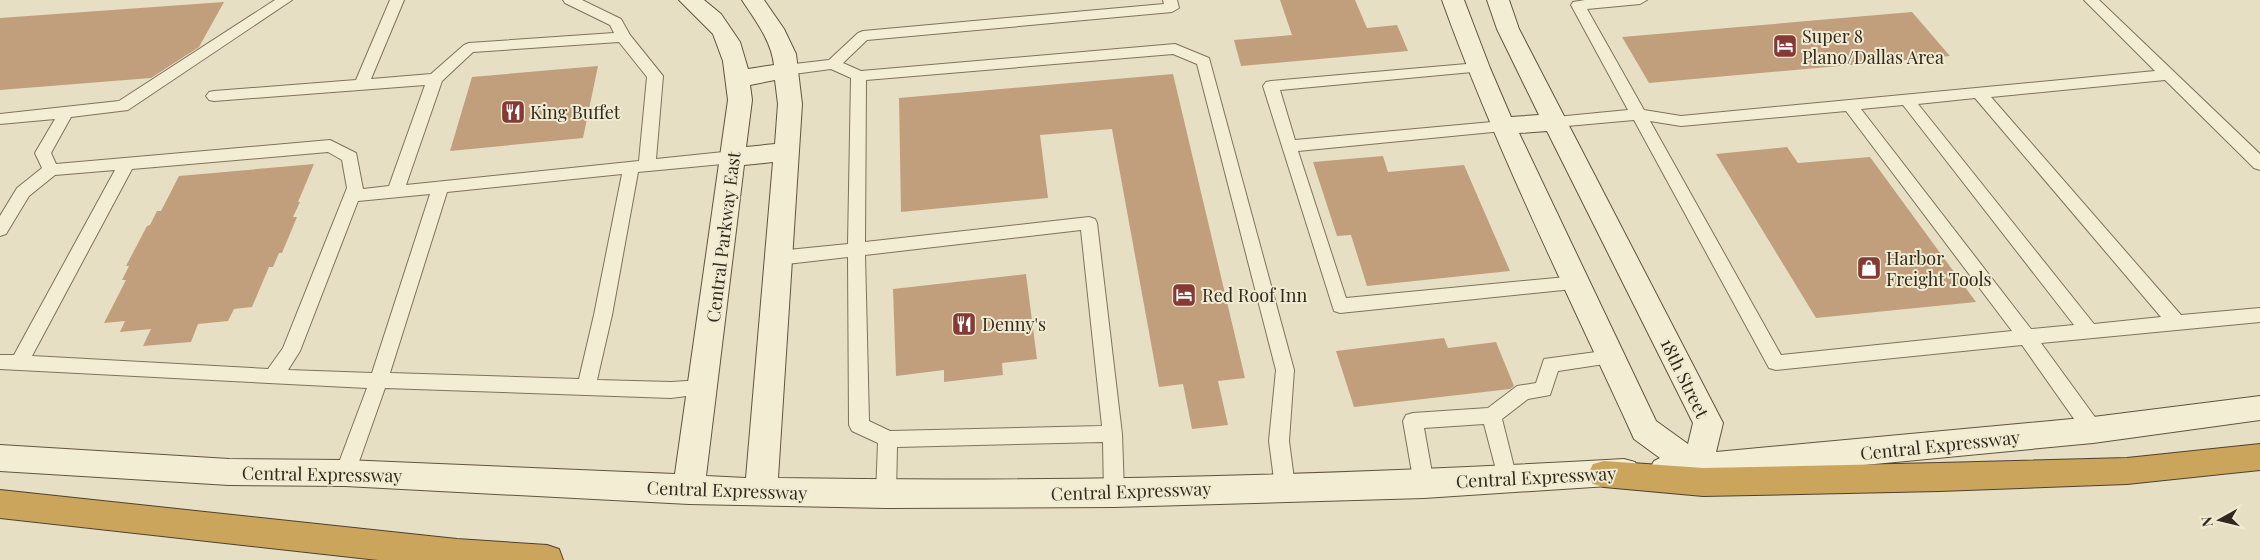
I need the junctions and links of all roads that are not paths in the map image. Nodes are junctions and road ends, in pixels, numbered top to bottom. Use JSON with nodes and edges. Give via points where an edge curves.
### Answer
{"nodes":[{"id":1,"x":285,"y":0,"type":"edge"},
{"id":2,"x":397,"y":0,"type":"edge"},
{"id":3,"x":570,"y":0,"type":"edge"},
{"id":4,"x":690,"y":0,"type":"edge"},
{"id":5,"x":753,"y":0,"type":"edge"},
{"id":6,"x":1170,"y":0,"type":"edge"},
{"id":7,"x":1453,"y":0,"type":"edge"},
{"id":8,"x":1498,"y":0,"type":"edge"},
{"id":9,"x":1640,"y":0,"type":"edge"},
{"id":10,"x":2091,"y":0,"type":"edge"},
{"id":11,"x":623,"y":37,"type":"junction"},
{"id":12,"x":833,"y":64,"type":"junction"},
{"id":13,"x":1478,"y":68,"type":"junction"},
{"id":14,"x":786,"y":70,"type":"junction"},
{"id":15,"x":2168,"y":75,"type":"junction"},
{"id":16,"x":859,"y":76,"type":"junction"},
{"id":17,"x":435,"y":79,"type":"junction"},
{"id":18,"x":739,"y":79,"type":"junction"},
{"id":19,"x":361,"y":85,"type":"junction"},
{"id":20,"x":1979,"y":93,"type":"junction"},
{"id":21,"x":214,"y":96,"type":"dead end"},
{"id":22,"x":1907,"y":100,"type":"junction"},
{"id":23,"x":1850,"y":105,"type":"junction"},
{"id":24,"x":66,"y":112,"type":"junction"},
{"id":25,"x":1638,"y":114,"type":"junction"},
{"id":26,"x":0,"y":119,"type":"edge"},
{"id":27,"x":1556,"y":122,"type":"junction"},
{"id":28,"x":1503,"y":126,"type":"junction"},
{"id":29,"x":1289,"y":146,"type":"junction"},
{"id":30,"x":786,"y":152,"type":"junction"},
{"id":31,"x":733,"y":157,"type":"junction"},
{"id":32,"x":127,"y":163,"type":"junction"},
{"id":33,"x":2260,"y":164,"type":"edge"},
{"id":34,"x":639,"y":167,"type":"junction"},
{"id":35,"x":51,"y":170,"type":"junction"},
{"id":36,"x":440,"y":187,"type":"junction"},
{"id":37,"x":395,"y":192,"type":"junction"},
{"id":38,"x":352,"y":196,"type":"junction"},
{"id":39,"x":0,"y":230,"type":"edge"},
{"id":40,"x":856,"y":248,"type":"junction"},
{"id":41,"x":778,"y":258,"type":"junction"},
{"id":42,"x":1577,"y":283,"type":"junction"},
{"id":43,"x":2260,"y":315,"type":"edge"},
{"id":44,"x":2178,"y":323,"type":"junction"},
{"id":45,"x":2089,"y":331,"type":"junction"},
{"id":46,"x":2027,"y":337,"type":"junction"},
{"id":47,"x":1611,"y":357,"type":"junction"},
{"id":48,"x":0,"y":362,"type":"edge"},
{"id":49,"x":19,"y":363,"type":"junction"},
{"id":50,"x":273,"y":377,"type":"junction"},
{"id":51,"x":378,"y":380,"type":"junction"},
{"id":52,"x":586,"y":388,"type":"junction"},
{"id":53,"x":703,"y":388,"type":"junction"},
{"id":54,"x":2260,"y":408,"type":"edge"},
{"id":55,"x":1492,"y":416,"type":"junction"},
{"id":56,"x":2093,"y":430,"type":"junction"},
{"id":57,"x":1112,"y":434,"type":"junction"},
{"id":58,"x":888,"y":439,"type":"junction"},
{"id":59,"x":2260,"y":457,"type":"edge"},
{"id":60,"x":0,"y":458,"type":"edge"},
{"id":61,"x":1697,"y":468,"type":"junction"},
{"id":62,"x":345,"y":473,"type":"junction"},
{"id":63,"x":1604,"y":474,"type":"junction"},
{"id":64,"x":1507,"y":479,"type":"junction"},
{"id":65,"x":1424,"y":484,"type":"junction"},
{"id":66,"x":1285,"y":487,"type":"junction"},
{"id":67,"x":690,"y":490,"type":"junction"},
{"id":68,"x":761,"y":492,"type":"junction"},
{"id":69,"x":1114,"y":493,"type":"junction"},
{"id":70,"x":886,"y":494,"type":"junction"},
{"id":71,"x":0,"y":504,"type":"edge"},
{"id":72,"x":547,"y":560,"type":"edge"}],
"edges":[{"from":1,"to":24,"type":"lane","via":[[122,106]]},
{"from":2,"to":19,"type":"lane"},
{"from":3,"to":11,"type":"lane","via":[[616,22]]},
{"from":4,"to":18,"type":"street","name":"Central Parkway East","via":[[719,26]]},
{"from":5,"to":14,"type":"street","via":[[772,28],[784,54]]},
{"from":6,"to":12,"type":"lane","via":[[1172,8],[863,36]]},
{"from":7,"to":13,"type":"street"},
{"from":8,"to":27,"type":"street","name":"18th Street","via":[[1508,29]]},
{"from":9,"to":25,"type":"lane","via":[[1578,6]]},
{"from":10,"to":15,"type":"lane"},
{"from":11,"to":17,"type":"lane","via":[[469,48]]},
{"from":11,"to":34,"type":"lane","via":[[655,76]]},
{"from":12,"to":14,"type":"lane"},
{"from":12,"to":16,"type":"lane"},
{"from":13,"to":28,"type":"street"},
{"from":13,"to":29,"type":"lane","via":[[1271,86]]},
{"from":14,"to":18,"type":"street"},
{"from":14,"to":30,"type":"street","via":[[790,104]]},
{"from":15,"to":20,"type":"lane"},
{"from":15,"to":33,"type":"lane"},
{"from":16,"to":40,"type":"lane"},
{"from":16,"to":66,"type":"lane","via":[[1175,49],[1204,61],[1285,370],[1279,441]]},
{"from":17,"to":19,"type":"lane"},
{"from":17,"to":37,"type":"lane"},
{"from":18,"to":31,"type":"street","name":"Central Parkway East","via":[[740,100]]},
{"from":19,"to":21,"type":"lane"},
{"from":20,"to":22,"type":"lane"},
{"from":20,"to":44,"type":"lane"},
{"from":22,"to":23,"type":"lane"},
{"from":22,"to":45,"type":"lane"},
{"from":23,"to":25,"type":"lane","via":[[1681,121]]},
{"from":23,"to":46,"type":"lane"},
{"from":24,"to":26,"type":"lane"},
{"from":24,"to":35,"type":"lane","via":[[43,153]]},
{"from":25,"to":27,"type":"lane"},
{"from":25,"to":46,"type":"lane","via":[[1776,363]]},
{"from":27,"to":28,"type":"street"},
{"from":27,"to":61,"type":"street","name":"18th Street","via":[[1708,423]]},
{"from":28,"to":29,"type":"lane"},
{"from":28,"to":42,"type":"street"},
{"from":29,"to":42,"type":"lane","via":[[1340,306]]},
{"from":30,"to":31,"type":"street"},
{"from":30,"to":41,"type":"street"},
{"from":31,"to":34,"type":"lane"},
{"from":31,"to":53,"type":"street","name":"Central Parkway East"},
{"from":32,"to":35,"type":"lane"},
{"from":32,"to":38,"type":"lane","via":[[330,146],[350,157],[355,188]]},
{"from":32,"to":49,"type":"lane"},
{"from":34,"to":36,"type":"lane"},
{"from":34,"to":52,"type":"lane"},
{"from":35,"to":39,"type":"lane","via":[[23,192]]},
{"from":36,"to":37,"type":"lane"},
{"from":36,"to":51,"type":"lane"},
{"from":37,"to":38,"type":"lane"},
{"from":38,"to":50,"type":"lane","via":[[291,351]]},
{"from":40,"to":41,"type":"lane"},
{"from":40,"to":57,"type":"lane","via":[[1089,223]]},
{"from":40,"to":58,"type":"lane","via":[[859,426]]},
{"from":41,"to":68,"type":"street"},
{"from":42,"to":47,"type":"street"},
{"from":43,"to":44,"type":"lane"},
{"from":44,"to":45,"type":"lane"},
{"from":45,"to":46,"type":"lane"},
{"from":46,"to":56,"type":"lane"},
{"from":47,"to":55,"type":"lane","via":[[1551,364],[1542,390],[1524,391]]},
{"from":47,"to":61,"type":"street","via":[[1645,430]]},
{"from":48,"to":49,"type":"lane"},
{"from":49,"to":50,"type":"lane"},
{"from":50,"to":51,"type":"lane"},
{"from":51,"to":52,"type":"lane"},
{"from":51,"to":62,"type":"lane"},
{"from":52,"to":53,"type":"lane"},
{"from":53,"to":67,"type":"street","name":"Central Parkway East"},
{"from":54,"to":56,"type":"street","name":"Central Expressway"},
{"from":55,"to":64,"type":"lane"},
{"from":55,"to":65,"type":"lane","via":[[1413,421]]},
{"from":56,"to":61,"type":"street","name":"Central Expressway"},
{"from":57,"to":58,"type":"lane"},
{"from":57,"to":69,"type":"lane"},
{"from":58,"to":70,"type":"lane"},
{"from":59,"to":63,"type":"highway","via":[[2127,471],[1940,477],[1703,482]]},
{"from":60,"to":62,"type":"street","name":"Central Expressway","via":[[229,472]]},
{"from":61,"to":63,"type":"street","name":"Central Expressway"},
{"from":62,"to":67,"type":"street","name":"Central Expressway"},
{"from":63,"to":64,"type":"street","name":"Central Expressway"},
{"from":64,"to":65,"type":"street","name":"Central Expressway"},
{"from":65,"to":66,"type":"street","name":"Central Expressway"},
{"from":66,"to":69,"type":"street","name":"Central Expressway"},
{"from":67,"to":68,"type":"street","name":"Central Expressway"},
{"from":68,"to":70,"type":"street","name":"Central Expressway"},
{"from":69,"to":70,"type":"street","name":"Central Expressway"},
{"from":71,"to":72,"type":"highway","via":[[457,554]]}]}
